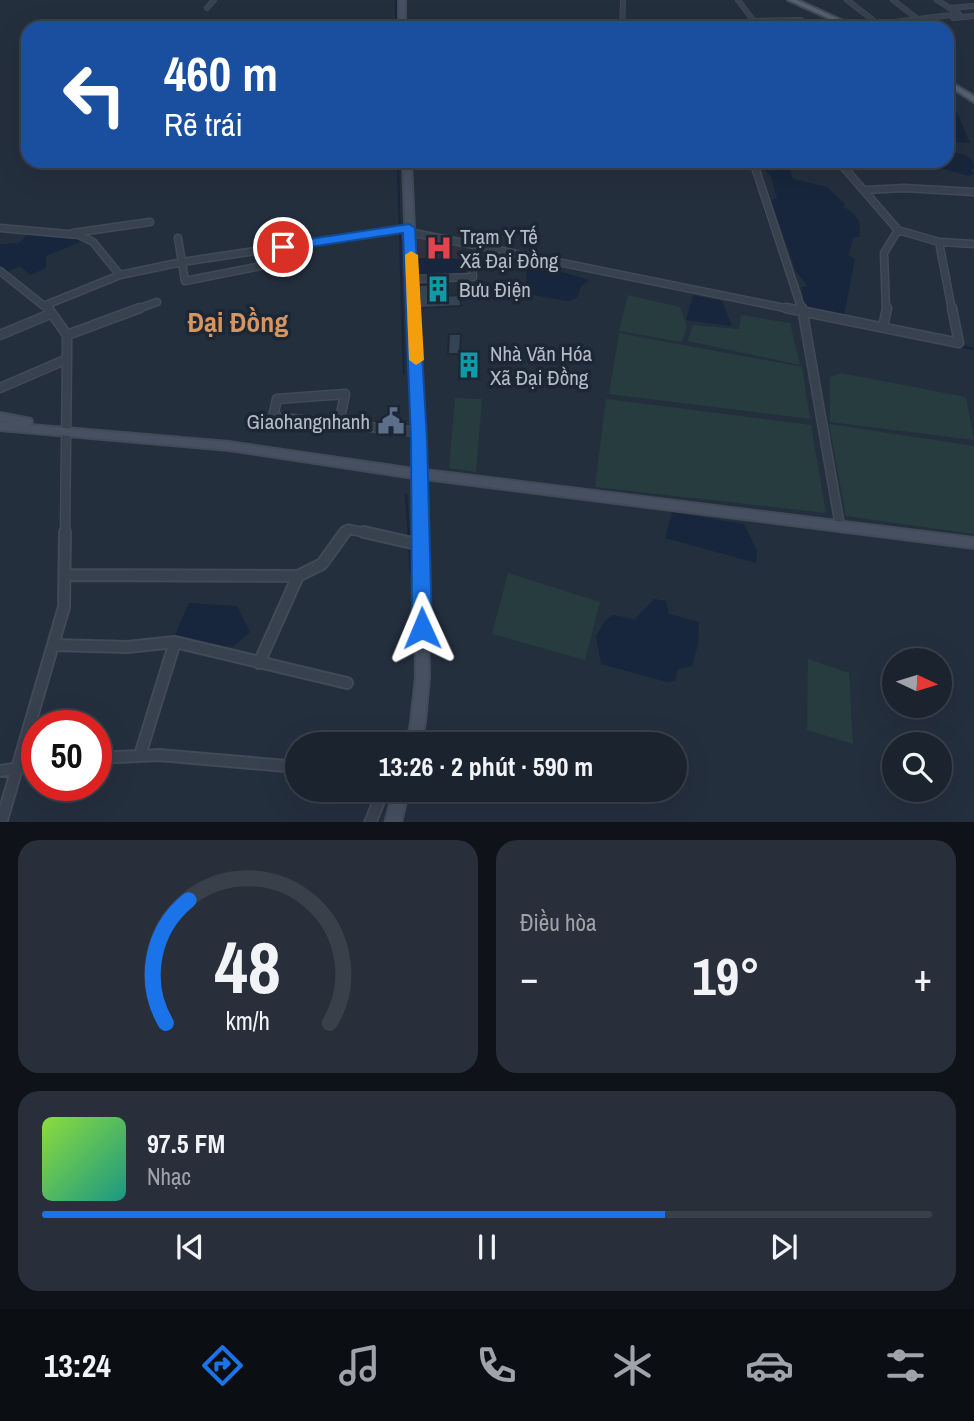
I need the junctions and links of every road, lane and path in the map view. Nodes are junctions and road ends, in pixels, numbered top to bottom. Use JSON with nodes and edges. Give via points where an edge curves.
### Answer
{"nodes":[{"id":1,"x":214,"y":0,"type":"edge"},
{"id":2,"x":402,"y":0,"type":"edge"},
{"id":3,"x":623,"y":0,"type":"edge"},
{"id":4,"x":738,"y":0,"type":"edge"},
{"id":5,"x":791,"y":0,"type":"edge"},
{"id":6,"x":847,"y":0,"type":"edge"},
{"id":7,"x":893,"y":0,"type":"edge"},
{"id":8,"x":937,"y":0,"type":"edge"},
{"id":9,"x":974,"y":6,"type":"edge"},
{"id":10,"x":207,"y":8,"type":"dead end"},
{"id":11,"x":949,"y":8,"type":"junction"},
{"id":12,"x":947,"y":15,"type":"junction"},
{"id":13,"x":974,"y":16,"type":"edge"},
{"id":14,"x":918,"y":19,"type":"junction"},
{"id":15,"x":801,"y":20,"type":"dead end"},
{"id":16,"x":402,"y":21,"type":"edge"},
{"id":17,"x":622,"y":21,"type":"edge"},
{"id":18,"x":754,"y":21,"type":"joint"},
{"id":19,"x":840,"y":21,"type":"edge"},
{"id":20,"x":874,"y":21,"type":"edge"},
{"id":21,"x":902,"y":21,"type":"edge"},
{"id":22,"x":920,"y":21,"type":"edge"},
{"id":23,"x":954,"y":87,"type":"edge"},
{"id":24,"x":974,"y":100,"type":"edge"},
{"id":25,"x":407,"y":168,"type":"edge"},
{"id":26,"x":755,"y":168,"type":"edge"},
{"id":27,"x":845,"y":168,"type":"edge"},
{"id":28,"x":865,"y":190,"type":"junction"},
{"id":29,"x":974,"y":192,"type":"edge"},
{"id":30,"x":150,"y":222,"type":"dead end"},
{"id":31,"x":0,"y":228,"type":"edge"},
{"id":32,"x":409,"y":230,"type":"junction"},
{"id":33,"x":898,"y":230,"type":"junction"},
{"id":34,"x":70,"y":234,"type":"junction"},
{"id":35,"x":178,"y":238,"type":"dead end"},
{"id":36,"x":939,"y":242,"type":"junction"},
{"id":37,"x":974,"y":244,"type":"edge"},
{"id":38,"x":472,"y":260,"type":"dead end"},
{"id":39,"x":182,"y":262,"type":"junction"},
{"id":40,"x":261,"y":266,"type":"dead end"},
{"id":41,"x":0,"y":271,"type":"edge"},
{"id":42,"x":120,"y":275,"type":"junction"},
{"id":43,"x":416,"y":298,"type":"junction"},
{"id":44,"x":157,"y":302,"type":"dead end"},
{"id":45,"x":46,"y":305,"type":"junction"},
{"id":46,"x":803,"y":312,"type":"junction"},
{"id":47,"x":50,"y":314,"type":"junction"},
{"id":48,"x":883,"y":327,"type":"junction"},
{"id":49,"x":0,"y":335,"type":"edge"},
{"id":50,"x":67,"y":335,"type":"junction"},
{"id":51,"x":67,"y":359,"type":"junction"},
{"id":52,"x":0,"y":388,"type":"edge"},
{"id":53,"x":0,"y":416,"type":"edge"},
{"id":54,"x":339,"y":423,"type":"junction"},
{"id":55,"x":0,"y":426,"type":"edge"},
{"id":56,"x":68,"y":430,"type":"junction"},
{"id":57,"x":418,"y":432,"type":"junction"},
{"id":58,"x":419,"y":474,"type":"junction"},
{"id":59,"x":840,"y":526,"type":"junction"},
{"id":60,"x":974,"y":543,"type":"edge"},
{"id":61,"x":421,"y":545,"type":"junction"},
{"id":62,"x":65,"y":575,"type":"junction"},
{"id":63,"x":299,"y":576,"type":"junction"},
{"id":64,"x":175,"y":642,"type":"junction"},
{"id":65,"x":54,"y":645,"type":"junction"},
{"id":66,"x":258,"y":663,"type":"junction"},
{"id":67,"x":347,"y":683,"type":"dead end"},
{"id":68,"x":416,"y":732,"type":"edge"},
{"id":69,"x":140,"y":755,"type":"junction"},
{"id":70,"x":112,"y":757,"type":"edge"},
{"id":71,"x":285,"y":765,"type":"edge"},
{"id":72,"x":21,"y":767,"type":"edge"},
{"id":73,"x":17,"y":768,"type":"junction"},
{"id":74,"x":0,"y":771,"type":"edge"},
{"id":75,"x":378,"y":802,"type":"edge"},
{"id":76,"x":398,"y":802,"type":"edge"},
{"id":77,"x":1,"y":822,"type":"edge"},
{"id":78,"x":370,"y":822,"type":"edge"},
{"id":79,"x":393,"y":822,"type":"edge"}],
"edges":[{"from":1,"to":10,"type":"street"},
{"from":2,"to":16,"type":"main road"},
{"from":3,"to":17,"type":"street"},
{"from":4,"to":18,"type":"street"},
{"from":5,"to":19,"type":"main road"},
{"from":6,"to":20,"type":"street"},
{"from":7,"to":14,"type":"street"},
{"from":8,"to":11,"type":"street"},
{"from":9,"to":11,"type":"street"},
{"from":11,"to":12,"type":"street","via":[[959,14]]},
{"from":12,"to":13,"type":"street","via":[[954,19]]},
{"from":12,"to":14,"type":"street"},
{"from":14,"to":21,"type":"street"},
{"from":14,"to":22,"type":"street"},
{"from":15,"to":18,"type":"street"},
{"from":23,"to":24,"type":"main road"},
{"from":25,"to":32,"type":"main road"},
{"from":26,"to":46,"type":"street"},
{"from":27,"to":28,"type":"street"},
{"from":28,"to":29,"type":"street"},
{"from":28,"to":33,"type":"street"},
{"from":30,"to":34,"type":"street"},
{"from":31,"to":34,"type":"street"},
{"from":32,"to":39,"type":"street"},
{"from":32,"to":43,"type":"main road"},
{"from":32,"to":46,"type":"street"},
{"from":33,"to":36,"type":"street"},
{"from":33,"to":48,"type":"street","via":[[884,253],[887,306]]},
{"from":34,"to":42,"type":"street","via":[[93,242]]},
{"from":35,"to":39,"type":"street"},
{"from":36,"to":37,"type":"street"},
{"from":36,"to":48,"type":"street","via":[[960,343]]},
{"from":38,"to":43,"type":"street","via":[[473,277]]},
{"from":39,"to":40,"type":"street","via":[[185,281]]},
{"from":39,"to":42,"type":"street"},
{"from":41,"to":45,"type":"street"},
{"from":42,"to":45,"type":"street"},
{"from":43,"to":57,"type":"main road"},
{"from":44,"to":50,"type":"street"},
{"from":45,"to":47,"type":"street"},
{"from":46,"to":48,"type":"street"},
{"from":46,"to":59,"type":"street"},
{"from":47,"to":49,"type":"street"},
{"from":47,"to":50,"type":"street"},
{"from":50,"to":51,"type":"street"},
{"from":51,"to":52,"type":"street"},
{"from":51,"to":56,"type":"street"},
{"from":53,"to":56,"type":"main road"},
{"from":54,"to":54,"type":"street","via":[[273,417],[277,399],[345,394]]},
{"from":54,"to":57,"type":"street"},
{"from":55,"to":56,"type":"main road"},
{"from":56,"to":58,"type":"main road","via":[[229,446]]},
{"from":56,"to":62,"type":"street"},
{"from":57,"to":58,"type":"main road"},
{"from":58,"to":59,"type":"main road"},
{"from":58,"to":61,"type":"main road"},
{"from":59,"to":60,"type":"main road"},
{"from":61,"to":63,"type":"street","via":[[348,529],[321,566]]},
{"from":61,"to":68,"type":"main road","via":[[421,698]]},
{"from":62,"to":63,"type":"street"},
{"from":62,"to":65,"type":"street","via":[[64,607]]},
{"from":63,"to":66,"type":"street"},
{"from":64,"to":65,"type":"street","via":[[127,647]]},
{"from":64,"to":66,"type":"street"},
{"from":64,"to":69,"type":"street"},
{"from":65,"to":73,"type":"street"},
{"from":66,"to":67,"type":"street"},
{"from":69,"to":70,"type":"street"},
{"from":69,"to":71,"type":"street"},
{"from":72,"to":73,"type":"street"},
{"from":73,"to":74,"type":"street"},
{"from":73,"to":77,"type":"street"},
{"from":75,"to":78,"type":"street"},
{"from":76,"to":79,"type":"main road"}]}
